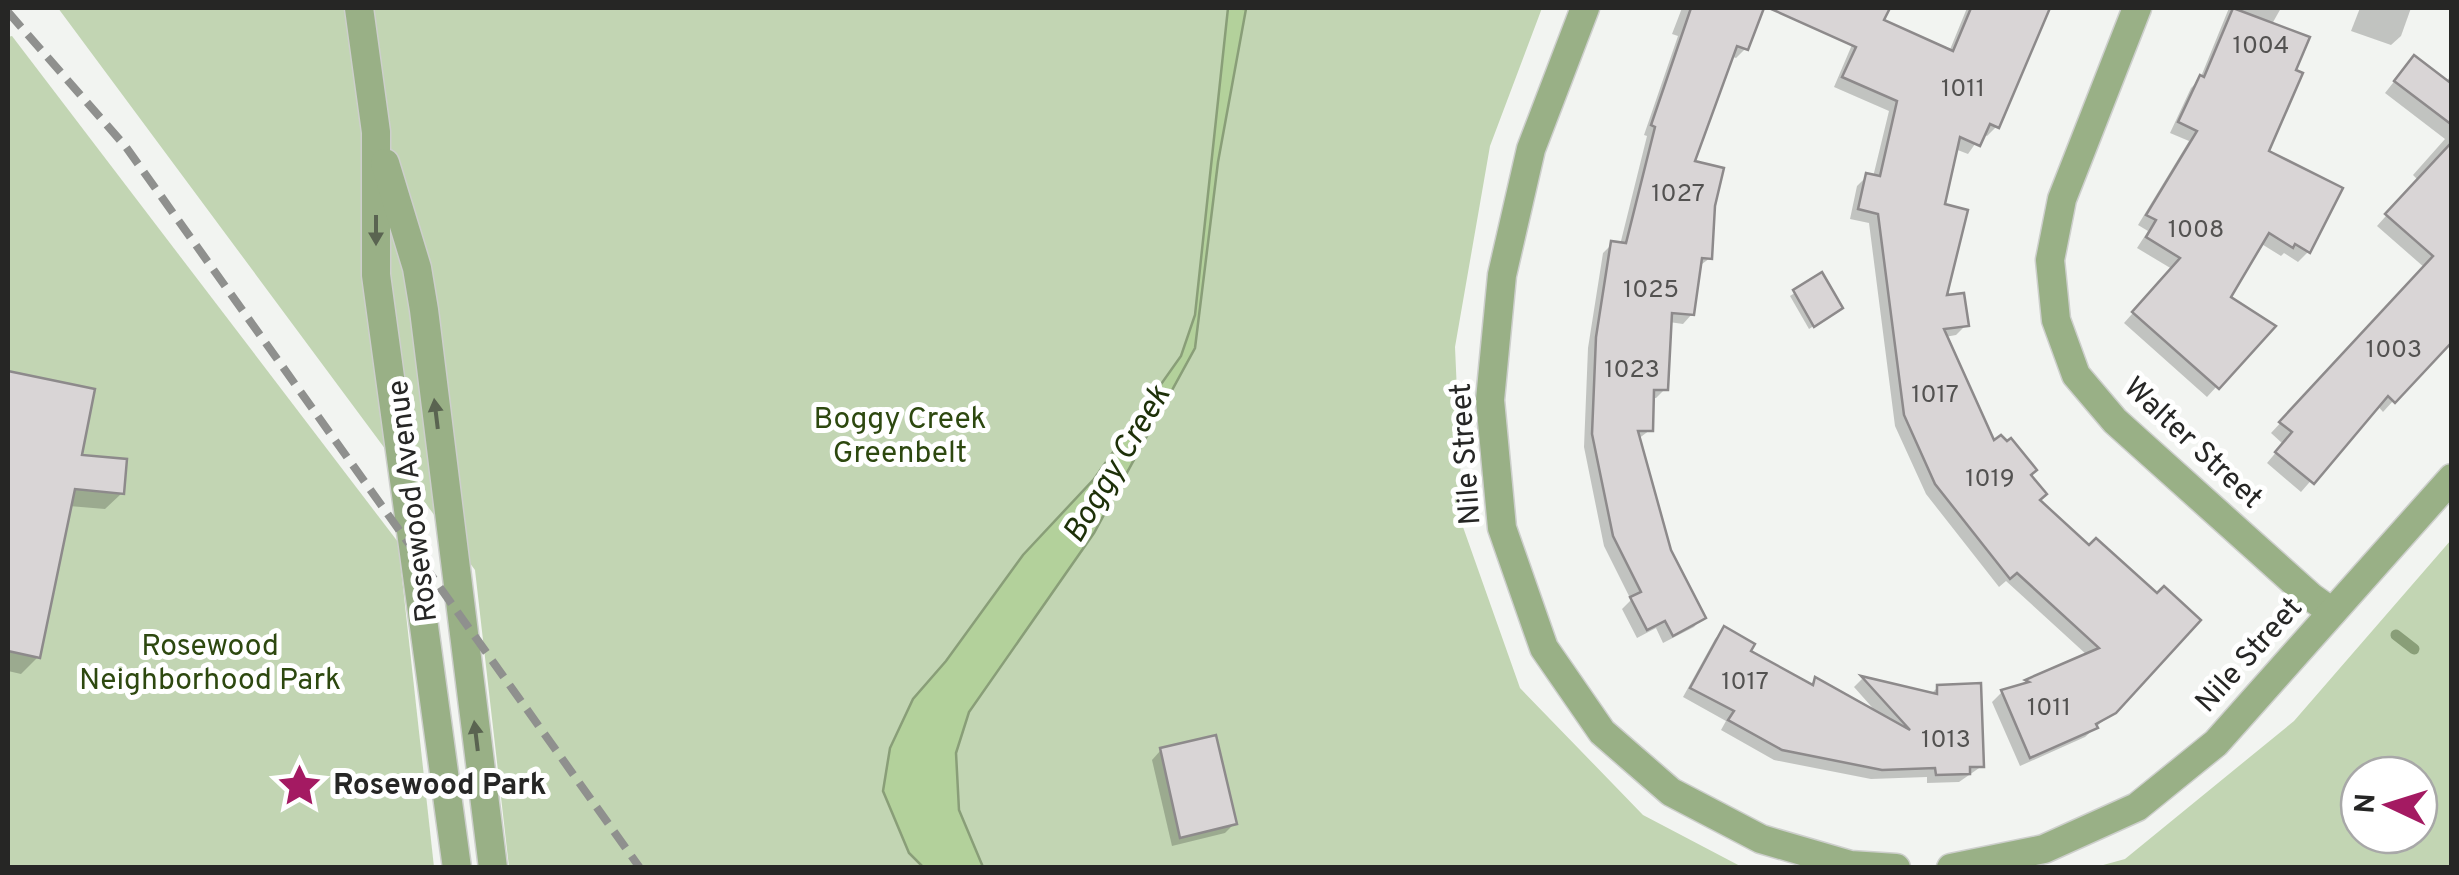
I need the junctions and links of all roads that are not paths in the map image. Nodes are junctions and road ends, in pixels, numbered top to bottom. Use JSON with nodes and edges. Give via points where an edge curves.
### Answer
{"nodes":[{"id":1,"x":360,"y":8,"type":"edge"},
{"id":2,"x":1585,"y":8,"type":"edge"},
{"id":3,"x":2137,"y":8,"type":"edge"},
{"id":4,"x":376,"y":132,"type":"junction"},
{"id":5,"x":2452,"y":478,"type":"edge"},
{"id":6,"x":2332,"y":612,"type":"junction"},
{"id":7,"x":457,"y":868,"type":"edge"},
{"id":8,"x":493,"y":868,"type":"edge"},
{"id":9,"x":1896,"y":868,"type":"edge"},
{"id":10,"x":1951,"y":868,"type":"edge"}],
"edges":[{"from":1,"to":4,"type":"street","name":"Rosewood Avenue"},
{"from":2,"to":9,"type":"street","name":"Nile Street","via":[[1531,149],[1502,275],[1490,400],[1502,528],[1544,648],[1602,732],[1671,792],[1761,839],[1850,864]]},
{"from":3,"to":6,"type":"street","name":"Walter Street","via":[[2062,199],[2050,260],[2056,320],[2076,375],[2115,421]]},
{"from":4,"to":7,"type":"street","name":"Rosewood Avenue","one_way":true,"via":[[376,274]]},
{"from":8,"to":4,"type":"street","name":"Rosewood Avenue","one_way":true,"via":[[424,310]]},
{"from":5,"to":6,"type":"street","name":"Nile Street"},
{"from":6,"to":10,"type":"street","name":"Nile Street","via":[[2216,743],[2137,807],[2044,849]]}]}
